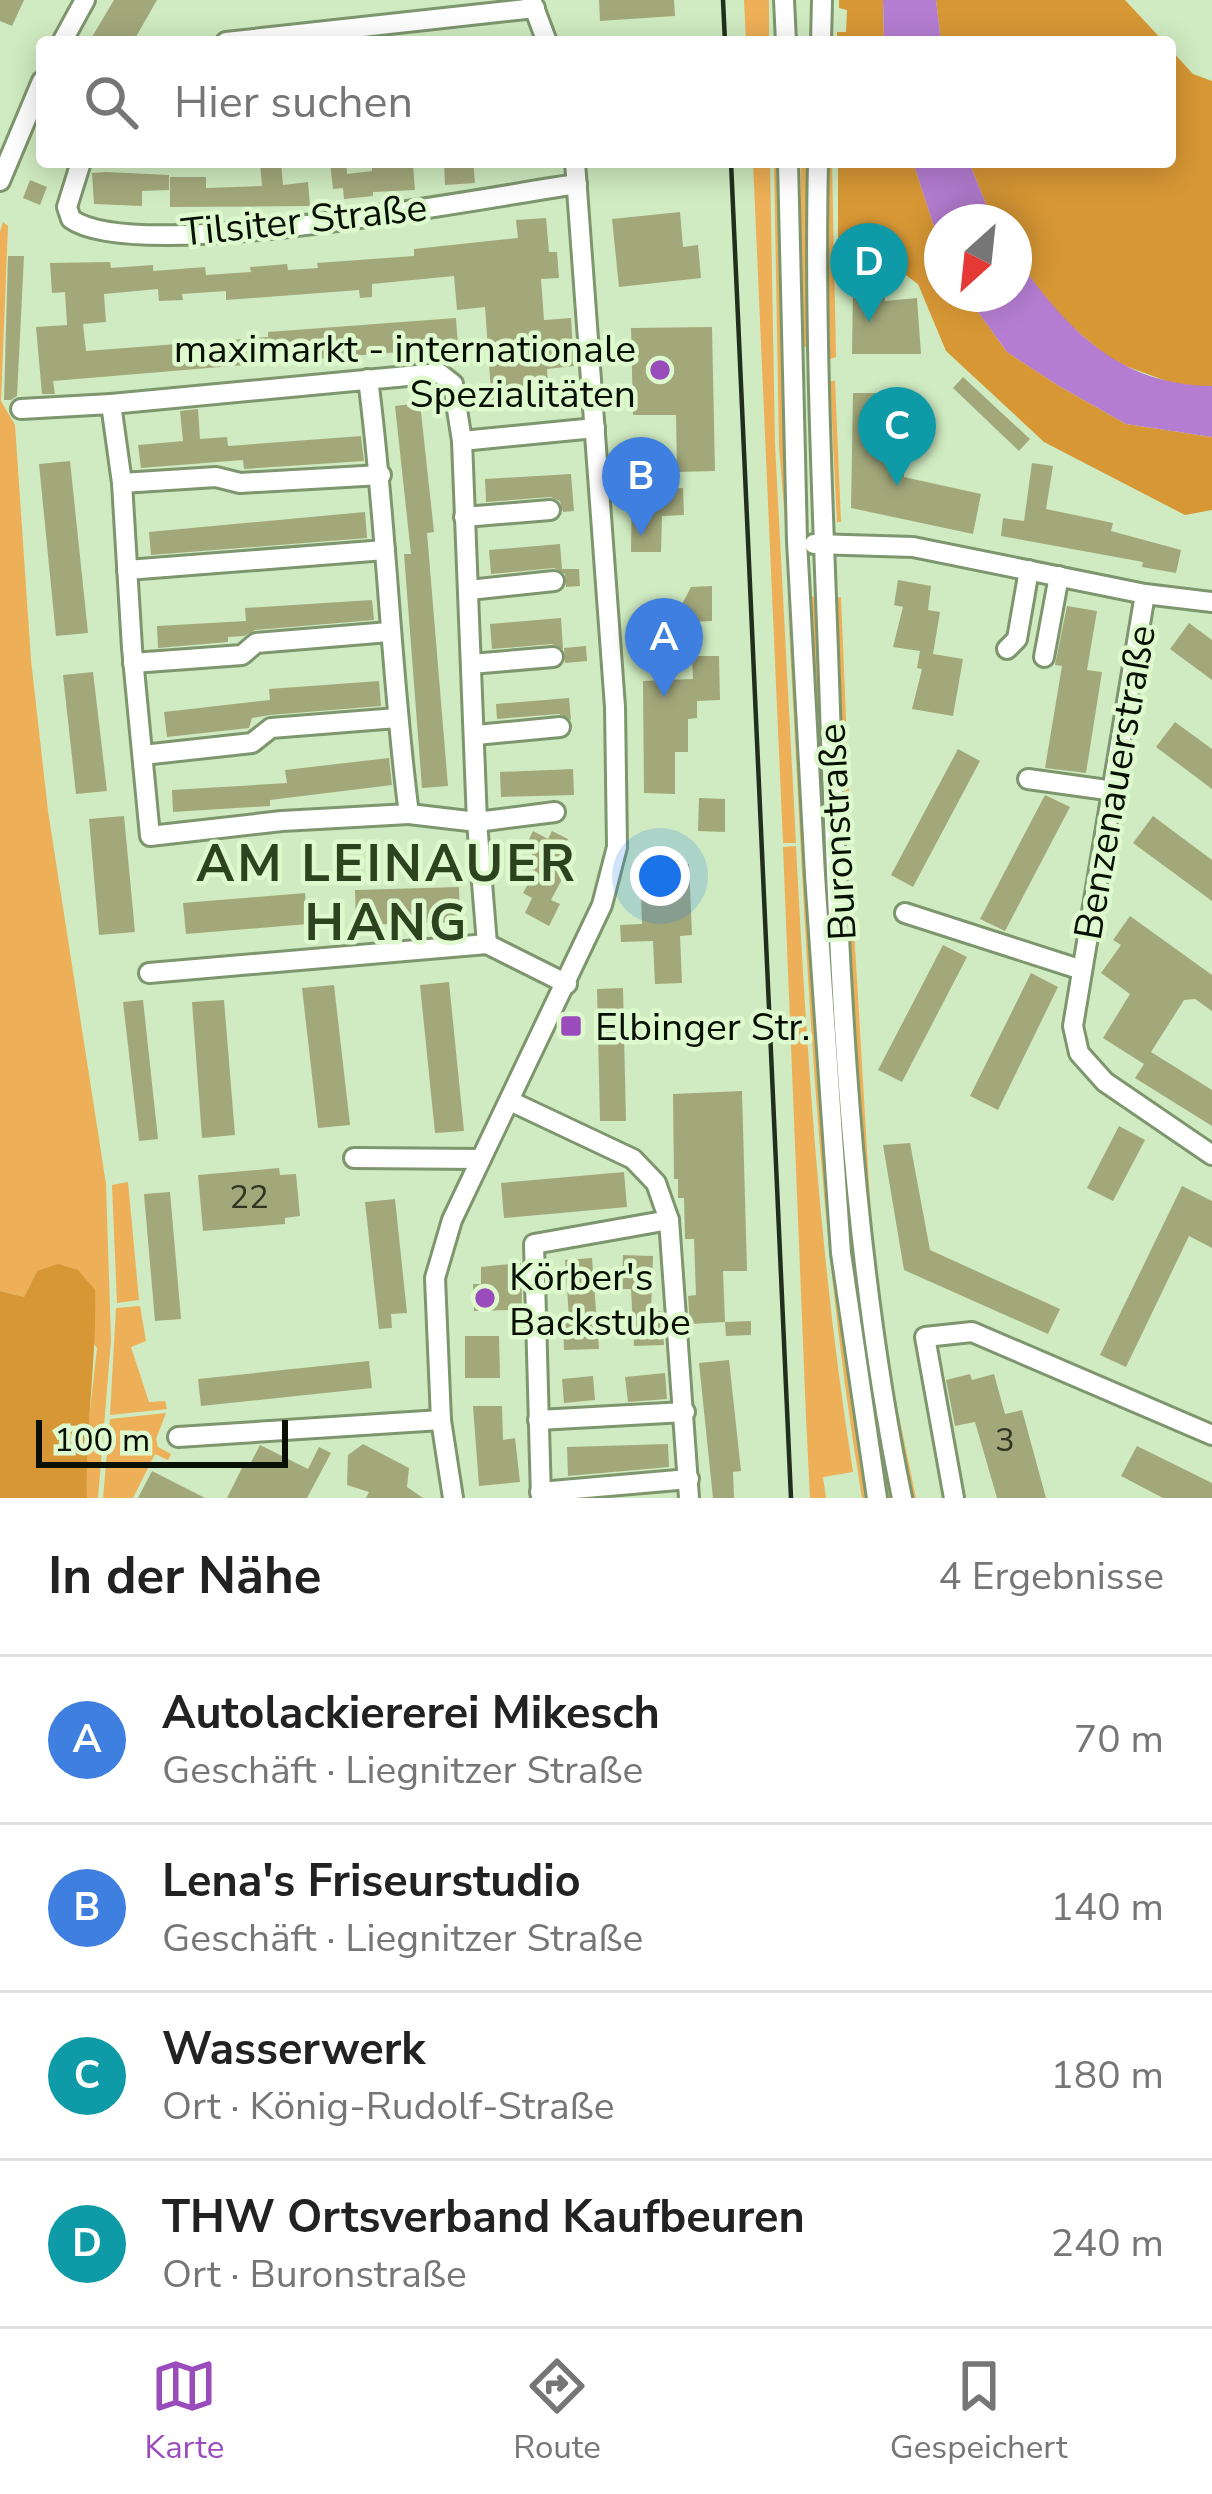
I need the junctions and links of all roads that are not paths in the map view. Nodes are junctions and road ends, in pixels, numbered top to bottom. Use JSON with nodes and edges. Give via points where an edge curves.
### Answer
{"nodes":[{"id":1,"x":85,"y":0,"type":"edge"},
{"id":2,"x":784,"y":0,"type":"edge"},
{"id":3,"x":821,"y":0,"type":"edge"},
{"id":4,"x":533,"y":4,"type":"edge"},
{"id":5,"x":65,"y":36,"type":"edge"},
{"id":6,"x":274,"y":36,"type":"edge"},
{"id":7,"x":545,"y":36,"type":"edge"},
{"id":8,"x":786,"y":36,"type":"edge"},
{"id":9,"x":820,"y":36,"type":"edge"},
{"id":10,"x":36,"y":92,"type":"edge"},
{"id":11,"x":5,"y":150,"type":"edge"},
{"id":12,"x":576,"y":168,"type":"edge"},
{"id":13,"x":788,"y":168,"type":"edge"},
{"id":14,"x":818,"y":168,"type":"edge"},
{"id":15,"x":77,"y":171,"type":"edge"},
{"id":16,"x":0,"y":181,"type":"edge"},
{"id":17,"x":577,"y":184,"type":"junction"},
{"id":18,"x":368,"y":379,"type":"junction"},
{"id":19,"x":111,"y":404,"type":"junction"},
{"id":20,"x":21,"y":409,"type":"dead end"},
{"id":21,"x":595,"y":428,"type":"junction"},
{"id":22,"x":462,"y":441,"type":"junction"},
{"id":23,"x":381,"y":476,"type":"junction"},
{"id":24,"x":122,"y":483,"type":"junction"},
{"id":25,"x":550,"y":510,"type":"dead end"},
{"id":26,"x":464,"y":517,"type":"junction"},
{"id":27,"x":797,"y":541,"type":"junction"},
{"id":28,"x":825,"y":547,"type":"junction"},
{"id":29,"x":386,"y":550,"type":"junction"},
{"id":30,"x":127,"y":570,"type":"junction"},
{"id":31,"x":1030,"y":570,"type":"junction"},
{"id":32,"x":1059,"y":576,"type":"junction"},
{"id":33,"x":554,"y":581,"type":"dead end"},
{"id":34,"x":469,"y":590,"type":"junction"},
{"id":35,"x":1145,"y":594,"type":"junction"},
{"id":36,"x":1212,"y":602,"type":"edge"},
{"id":37,"x":389,"y":632,"type":"junction"},
{"id":38,"x":1006,"y":649,"type":"dead end"},
{"id":39,"x":553,"y":657,"type":"dead end"},
{"id":40,"x":1044,"y":658,"type":"dead end"},
{"id":41,"x":133,"y":664,"type":"junction"},
{"id":42,"x":471,"y":664,"type":"junction"},
{"id":43,"x":397,"y":718,"type":"junction"},
{"id":44,"x":560,"y":727,"type":"dead end"},
{"id":45,"x":476,"y":735,"type":"junction"},
{"id":46,"x":143,"y":755,"type":"junction"},
{"id":47,"x":1028,"y":779,"type":"dead end"},
{"id":48,"x":1114,"y":791,"type":"junction"},
{"id":49,"x":555,"y":812,"type":"dead end"},
{"id":50,"x":409,"y":814,"type":"junction"},
{"id":51,"x":477,"y":822,"type":"junction"},
{"id":52,"x":905,"y":913,"type":"dead end"},
{"id":53,"x":487,"y":944,"type":"junction"},
{"id":54,"x":1082,"y":970,"type":"junction"},
{"id":55,"x":149,"y":973,"type":"dead end"},
{"id":56,"x":567,"y":984,"type":"junction"},
{"id":57,"x":510,"y":1101,"type":"junction"},
{"id":58,"x":1212,"y":1155,"type":"edge"},
{"id":59,"x":353,"y":1158,"type":"dead end"},
{"id":60,"x":481,"y":1159,"type":"junction"},
{"id":61,"x":669,"y":1220,"type":"junction"},
{"id":62,"x":685,"y":1412,"type":"junction"},
{"id":63,"x":441,"y":1420,"type":"junction"},
{"id":64,"x":538,"y":1420,"type":"junction"},
{"id":65,"x":1212,"y":1435,"type":"edge"},
{"id":66,"x":178,"y":1437,"type":"dead end"},
{"id":67,"x":689,"y":1488,"type":"edge"},
{"id":68,"x":541,"y":1495,"type":"edge"},
{"id":69,"x":453,"y":1498,"type":"edge"},
{"id":70,"x":877,"y":1498,"type":"edge"},
{"id":71,"x":902,"y":1498,"type":"edge"},
{"id":72,"x":954,"y":1498,"type":"edge"}],
"edges":[{"from":1,"to":5,"type":"street"},
{"from":2,"to":8,"type":"street"},
{"from":3,"to":9,"type":"street"},
{"from":4,"to":6,"type":"street"},
{"from":4,"to":7,"type":"street"},
{"from":10,"to":11,"type":"street"},
{"from":11,"to":16,"type":"street"},
{"from":12,"to":17,"type":"street"},
{"from":13,"to":27,"type":"street","name":"Buronstraße"},
{"from":14,"to":28,"type":"street","name":"Buronstraße"},
{"from":15,"to":17,"type":"street","name":"Tilsiter Straße","via":[[71,219],[154,233],[250,232]]},
{"from":17,"to":21,"type":"street"},
{"from":18,"to":19,"type":"street"},
{"from":18,"to":22,"type":"street","via":[[439,374],[453,384]]},
{"from":18,"to":23,"type":"street"},
{"from":19,"to":20,"type":"street"},
{"from":19,"to":24,"type":"street"},
{"from":21,"to":22,"type":"street"},
{"from":21,"to":56,"type":"street","via":[[619,818],[602,905]]},
{"from":22,"to":26,"type":"street"},
{"from":23,"to":24,"type":"street"},
{"from":23,"to":29,"type":"street"},
{"from":24,"to":30,"type":"street"},
{"from":25,"to":26,"type":"street"},
{"from":26,"to":34,"type":"street"},
{"from":27,"to":28,"type":"street"},
{"from":27,"to":70,"type":"street","name":"Buronstraße","via":[[841,1253]]},
{"from":28,"to":31,"type":"street","via":[[913,547],[986,568]]},
{"from":28,"to":71,"type":"street","name":"Buronstraße","via":[[862,1250]]},
{"from":29,"to":30,"type":"street"},
{"from":29,"to":37,"type":"street"},
{"from":30,"to":41,"type":"street"},
{"from":31,"to":32,"type":"street"},
{"from":31,"to":38,"type":"street","via":[[1017,638]]},
{"from":32,"to":35,"type":"street"},
{"from":32,"to":40,"type":"street"},
{"from":33,"to":34,"type":"street"},
{"from":34,"to":42,"type":"street"},
{"from":35,"to":36,"type":"street"},
{"from":35,"to":48,"type":"street","name":"Benzenauerstraße"},
{"from":37,"to":41,"type":"street"},
{"from":37,"to":43,"type":"street"},
{"from":39,"to":42,"type":"street"},
{"from":41,"to":46,"type":"street"},
{"from":42,"to":45,"type":"street"},
{"from":43,"to":46,"type":"street","via":[[271,728],[252,743]]},
{"from":43,"to":50,"type":"street"},
{"from":44,"to":45,"type":"street"},
{"from":45,"to":51,"type":"street"},
{"from":46,"to":50,"type":"street","via":[[150,836]]},
{"from":47,"to":48,"type":"street"},
{"from":48,"to":54,"type":"street","name":"Benzenauerstraße"},
{"from":49,"to":51,"type":"street"},
{"from":50,"to":51,"type":"street"},
{"from":51,"to":53,"type":"street"},
{"from":52,"to":54,"type":"street","name":"Benzenauerstraße"},
{"from":53,"to":55,"type":"street"},
{"from":53,"to":56,"type":"street"},
{"from":54,"to":58,"type":"street","name":"Benzenauerstraße","via":[[1073,1026],[1079,1053],[1105,1082]]},
{"from":56,"to":57,"type":"street"},
{"from":57,"to":60,"type":"street"},
{"from":57,"to":61,"type":"street","via":[[633,1159],[656,1183]]},
{"from":59,"to":60,"type":"street"},
{"from":60,"to":63,"type":"street","via":[[436,1278]]},
{"from":61,"to":62,"type":"street"},
{"from":61,"to":64,"type":"street","via":[[534,1244]]},
{"from":62,"to":64,"type":"street"},
{"from":62,"to":67,"type":"street"},
{"from":63,"to":66,"type":"street"},
{"from":63,"to":69,"type":"street"},
{"from":64,"to":68,"type":"street"},
{"from":65,"to":72,"type":"street","via":[[972,1332],[925,1336]]},
{"from":67,"to":68,"type":"street"}]}
